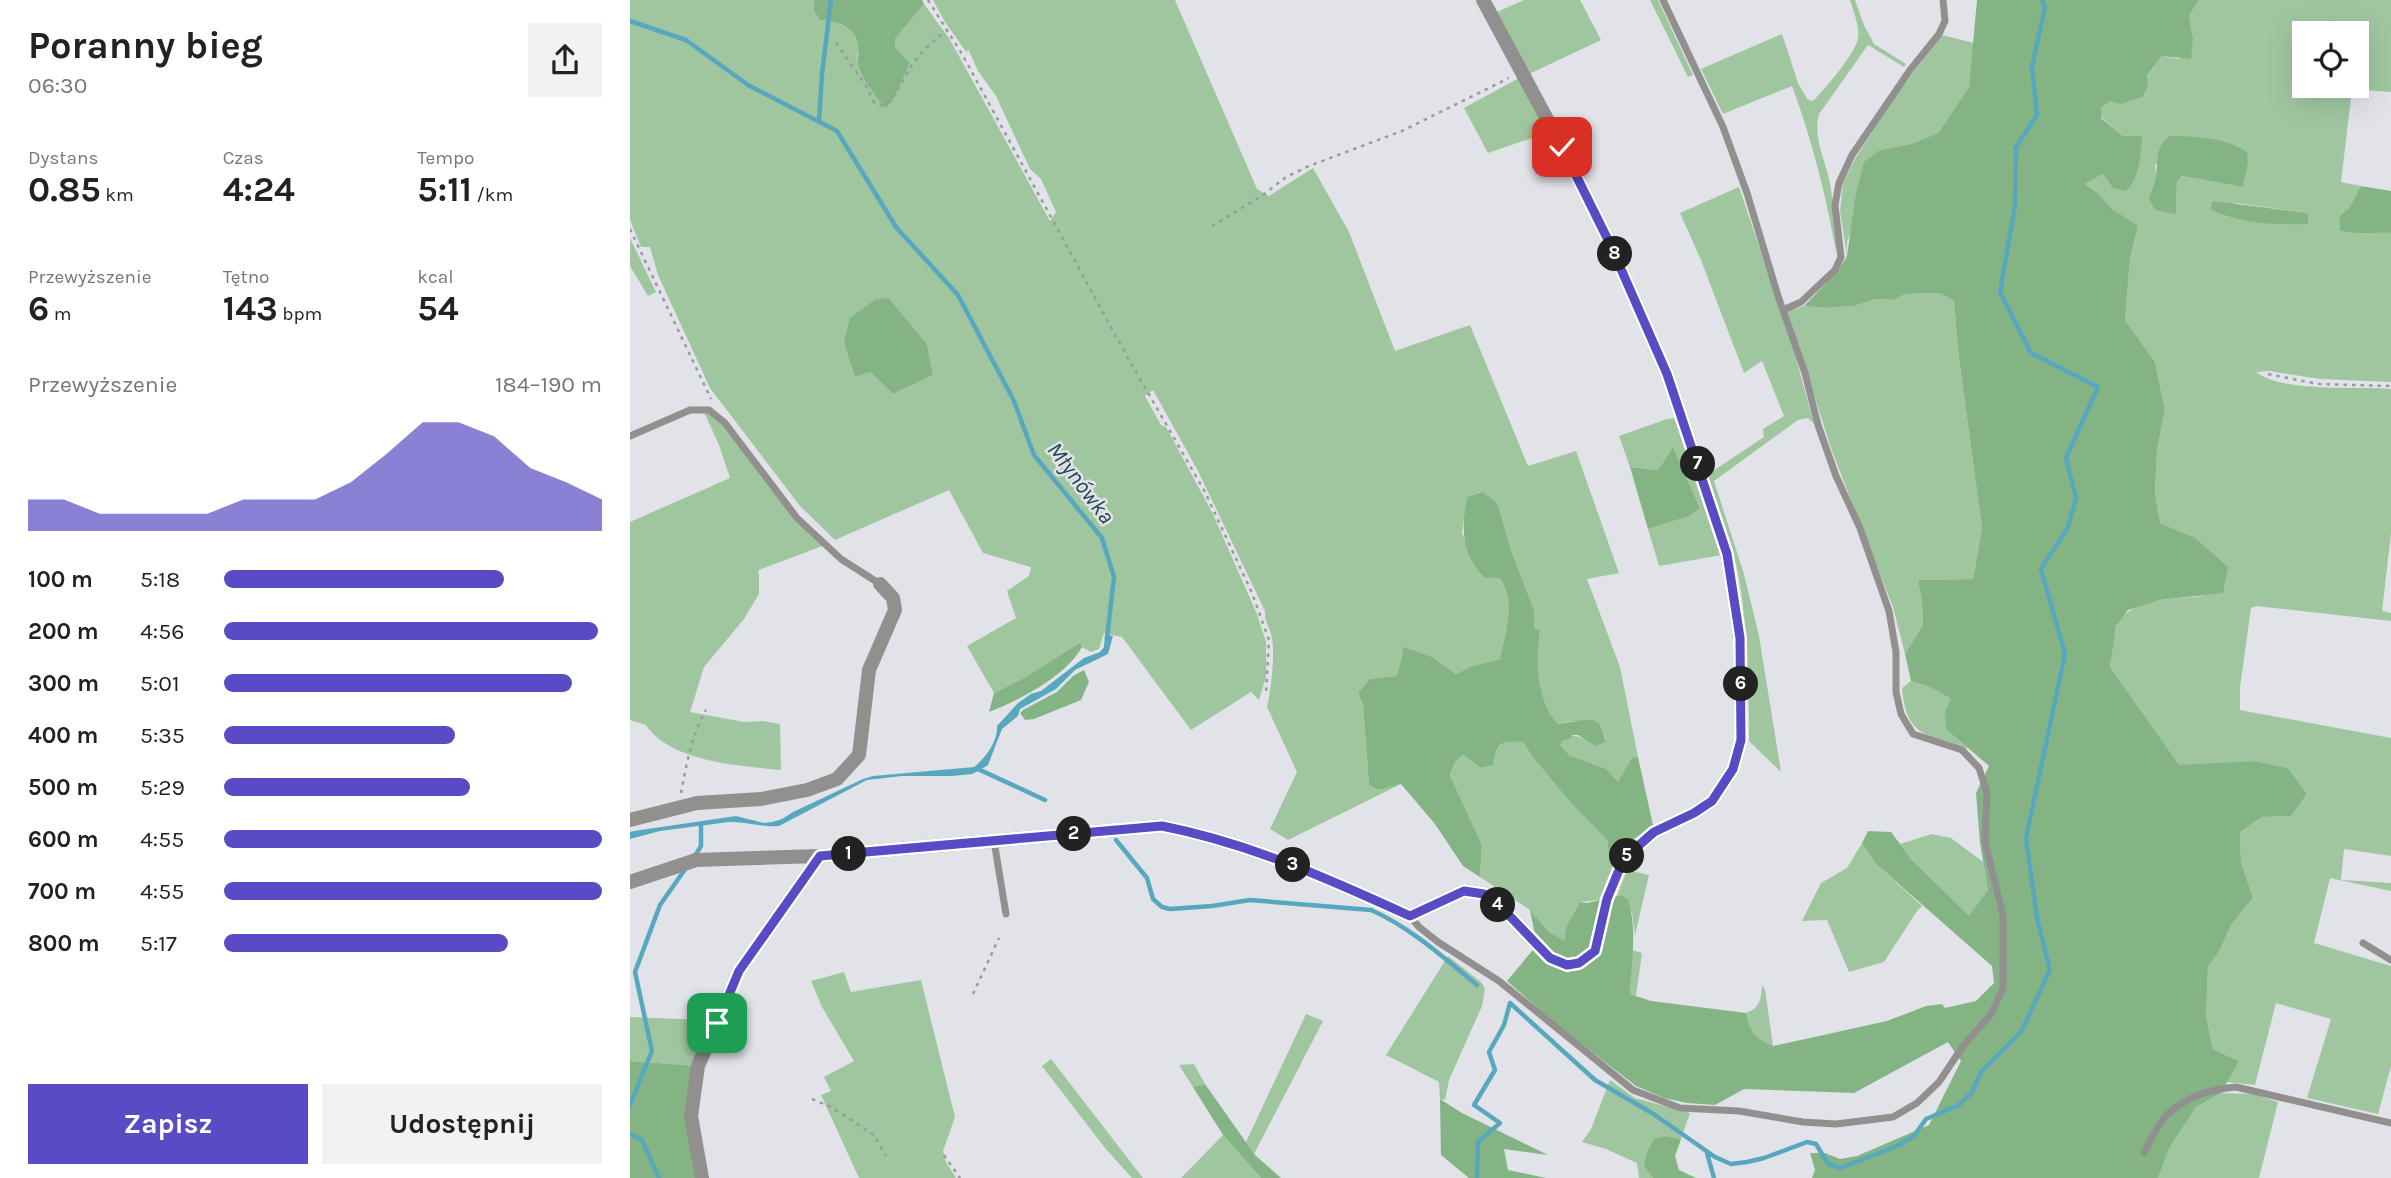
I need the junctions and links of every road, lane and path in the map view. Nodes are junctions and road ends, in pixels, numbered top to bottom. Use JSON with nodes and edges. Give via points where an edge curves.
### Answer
{"nodes":[{"id":1,"x":928,"y":0,"type":"edge"},
{"id":2,"x":1483,"y":0,"type":"edge"},
{"id":3,"x":1663,"y":0,"type":"edge"},
{"id":4,"x":1943,"y":0,"type":"edge"},
{"id":5,"x":947,"y":31,"type":"junction"},
{"id":6,"x":836,"y":43,"type":"dead end"},
{"id":7,"x":1521,"y":71,"type":"junction"},
{"id":8,"x":1212,"y":226,"type":"dead end"},
{"id":9,"x":630,"y":229,"type":"edge"},
{"id":10,"x":1783,"y":310,"type":"junction"},
{"id":11,"x":2268,"y":374,"type":"dead end"},
{"id":12,"x":2391,"y":386,"type":"edge"},
{"id":13,"x":712,"y":400,"type":"dead end"},
{"id":14,"x":630,"y":436,"type":"edge"},
{"id":15,"x":880,"y":584,"type":"joint"},
{"id":16,"x":1266,"y":693,"type":"dead end"},
{"id":17,"x":706,"y":710,"type":"dead end"},
{"id":18,"x":678,"y":808,"type":"junction"},
{"id":19,"x":630,"y":820,"type":"edge"},
{"id":20,"x":993,"y":841,"type":"junction"},
{"id":21,"x":820,"y":856,"type":"junction"},
{"id":22,"x":630,"y":882,"type":"edge"},
{"id":23,"x":1006,"y":914,"type":"dead end"},
{"id":24,"x":1410,"y":916,"type":"junction"},
{"id":25,"x":999,"y":938,"type":"dead end"},
{"id":26,"x":2363,"y":943,"type":"dead end"},
{"id":27,"x":2391,"y":960,"type":"edge"},
{"id":28,"x":974,"y":994,"type":"dead end"},
{"id":29,"x":812,"y":1099,"type":"dead end"},
{"id":30,"x":2391,"y":1123,"type":"edge"},
{"id":31,"x":2144,"y":1152,"type":"dead end"},
{"id":32,"x":944,"y":1155,"type":"dead end"},
{"id":33,"x":886,"y":1156,"type":"dead end"},
{"id":34,"x":702,"y":1178,"type":"edge"},
{"id":35,"x":960,"y":1178,"type":"edge"}],
"edges":[{"from":1,"to":5,"type":"path"},
{"from":2,"to":7,"type":"street"},
{"from":3,"to":10,"type":"lane","via":[[1723,127]]},
{"from":4,"to":10,"type":"lane","via":[[1945,20],[1939,34],[1852,155],[1839,183],[1835,205],[1840,257],[1835,270],[1801,302]]},
{"from":5,"to":6,"type":"path","via":[[915,61],[895,97],[883,106],[874,102]]},
{"from":5,"to":16,"type":"path","via":[[1205,492],[1269,640]]},
{"from":7,"to":8,"type":"path","via":[[1402,131],[1286,177]]},
{"from":7,"to":24,"type":"street","via":[[1610,244],[1667,374],[1712,504],[1727,554],[1740,638],[1741,740],[1733,769],[1712,801],[1654,832],[1629,854],[1607,899],[1595,951],[1579,963],[1567,965],[1550,958],[1484,894],[1464,891]]},
{"from":9,"to":13,"type":"path"},
{"from":10,"to":24,"type":"lane","via":[[1818,425],[1889,611],[1901,714],[1913,734],[1962,750],[1979,768],[1987,793],[1985,842],[2003,915],[2003,987],[1992,1013],[1939,1082],[1893,1117],[1836,1124],[1680,1108],[1633,1090],[1499,981],[1438,942]]},
{"from":11,"to":12,"type":"path","via":[[2318,384]]},
{"from":14,"to":15,"type":"lane","via":[[690,410],[709,410],[725,423],[797,518],[841,559]]},
{"from":15,"to":18,"type":"street","via":[[893,598],[895,610],[869,670],[859,755],[836,779],[807,790]]},
{"from":17,"to":18,"type":"path","via":[[685,768]]},
{"from":18,"to":19,"type":"street"},
{"from":20,"to":21,"type":"street"},
{"from":20,"to":23,"type":"lane"},
{"from":20,"to":24,"type":"street","via":[[1162,826],[1208,835],[1302,868]]},
{"from":21,"to":22,"type":"street","via":[[696,860]]},
{"from":21,"to":34,"type":"street","via":[[739,971],[698,1066],[691,1116]]},
{"from":25,"to":28,"type":"path"},
{"from":26,"to":27,"type":"lane"},
{"from":29,"to":33,"type":"path","via":[[874,1135]]},
{"from":30,"to":31,"type":"lane","via":[[2236,1087],[2217,1088],[2190,1098],[2167,1114]]},
{"from":32,"to":35,"type":"path"}]}
